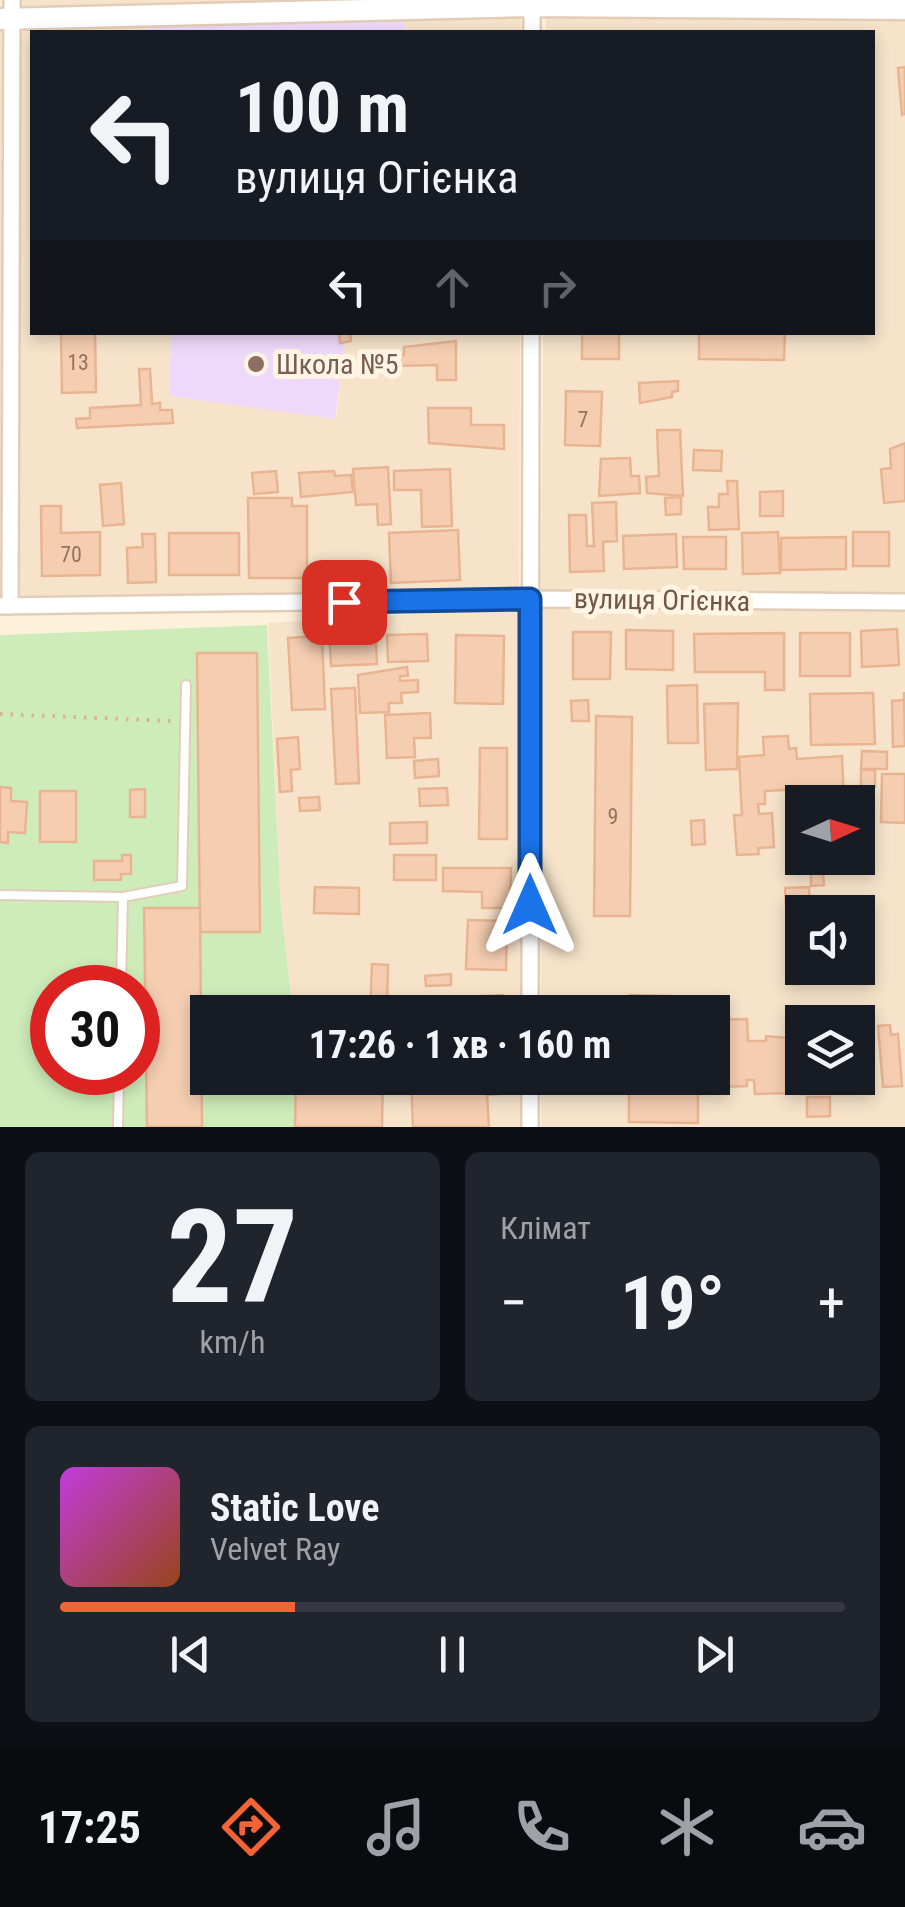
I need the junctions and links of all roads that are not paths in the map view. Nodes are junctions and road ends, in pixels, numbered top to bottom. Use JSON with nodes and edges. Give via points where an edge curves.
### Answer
{"nodes":[{"id":1,"x":532,"y":3,"type":"edge"},
{"id":2,"x":905,"y":10,"type":"edge"},
{"id":3,"x":8,"y":12,"type":"edge"},
{"id":4,"x":532,"y":30,"type":"edge"},
{"id":5,"x":531,"y":335,"type":"edge"},
{"id":6,"x":530,"y":599,"type":"junction"},
{"id":7,"x":905,"y":602,"type":"edge"},
{"id":8,"x":5,"y":606,"type":"edge"},
{"id":9,"x":186,"y":684,"type":"dead end"},
{"id":10,"x":0,"y":895,"type":"edge"},
{"id":11,"x":123,"y":897,"type":"junction"},
{"id":12,"x":122,"y":965,"type":"edge"},
{"id":13,"x":530,"y":995,"type":"edge"},
{"id":14,"x":119,"y":1095,"type":"edge"},
{"id":15,"x":530,"y":1095,"type":"edge"},
{"id":16,"x":118,"y":1127,"type":"edge"},
{"id":17,"x":530,"y":1127,"type":"edge"}],
"edges":[{"from":1,"to":2,"type":"street"},
{"from":1,"to":3,"type":"street"},
{"from":1,"to":4,"type":"street"},
{"from":3,"to":8,"type":"street"},
{"from":5,"to":6,"type":"street"},
{"from":6,"to":7,"type":"street","name":"вулиця Огієнка"},
{"from":6,"to":8,"type":"street","name":"вулиця Огієнка"},
{"from":6,"to":13,"type":"street"},
{"from":9,"to":11,"type":"lane","via":[[182,886]]},
{"from":10,"to":11,"type":"lane"},
{"from":11,"to":12,"type":"lane"},
{"from":14,"to":16,"type":"lane"},
{"from":15,"to":17,"type":"street"}]}
